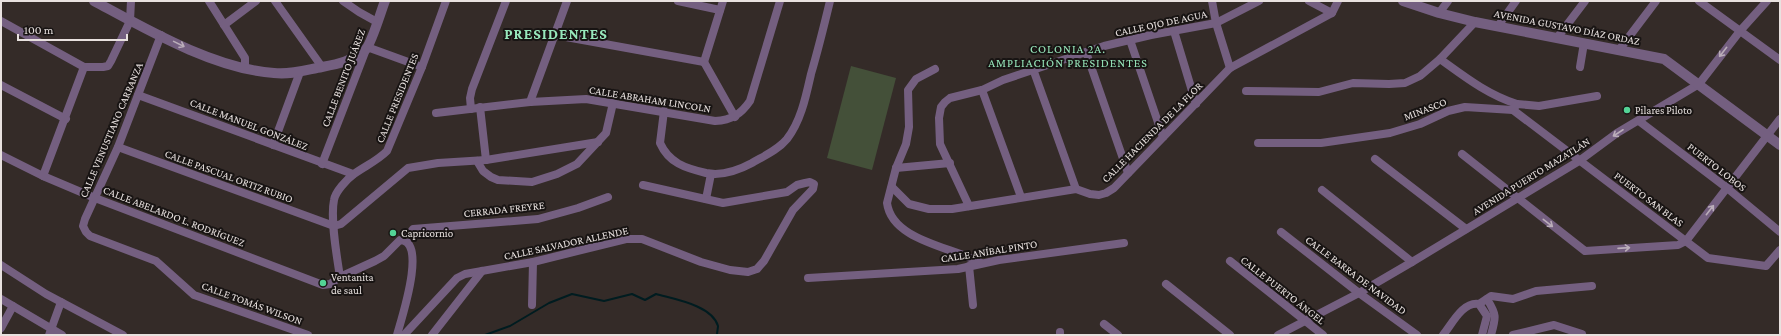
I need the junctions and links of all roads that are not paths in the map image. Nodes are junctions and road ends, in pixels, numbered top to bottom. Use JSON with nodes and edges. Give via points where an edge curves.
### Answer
{"nodes":[{"id":1,"x":94,"y":1,"type":"edge"},
{"id":2,"x":131,"y":1,"type":"edge"},
{"id":3,"x":209,"y":1,"type":"edge"},
{"id":4,"x":256,"y":1,"type":"edge"},
{"id":5,"x":275,"y":1,"type":"edge"},
{"id":6,"x":343,"y":1,"type":"edge"},
{"id":7,"x":385,"y":1,"type":"edge"},
{"id":8,"x":446,"y":1,"type":"edge"},
{"id":9,"x":506,"y":1,"type":"edge"},
{"id":10,"x":567,"y":1,"type":"edge"},
{"id":11,"x":678,"y":1,"type":"edge"},
{"id":12,"x":723,"y":1,"type":"edge"},
{"id":13,"x":780,"y":1,"type":"edge"},
{"id":14,"x":830,"y":1,"type":"edge"},
{"id":15,"x":1212,"y":1,"type":"edge"},
{"id":16,"x":1259,"y":1,"type":"edge"},
{"id":17,"x":1309,"y":1,"type":"edge"},
{"id":18,"x":1338,"y":1,"type":"edge"},
{"id":19,"x":1403,"y":1,"type":"edge"},
{"id":20,"x":1448,"y":1,"type":"edge"},
{"id":21,"x":1516,"y":1,"type":"edge"},
{"id":22,"x":1585,"y":1,"type":"edge"},
{"id":23,"x":1656,"y":1,"type":"edge"},
{"id":24,"x":1699,"y":1,"type":"edge"},
{"id":25,"x":1767,"y":1,"type":"edge"},
{"id":26,"x":720,"y":10,"type":"junction"},
{"id":27,"x":1332,"y":13,"type":"junction"},
{"id":28,"x":1439,"y":13,"type":"junction"},
{"id":29,"x":1,"y":21,"type":"edge"},
{"id":30,"x":130,"y":21,"type":"junction"},
{"id":31,"x":377,"y":22,"type":"junction"},
{"id":32,"x":1216,"y":22,"type":"junction"},
{"id":33,"x":1475,"y":22,"type":"junction"},
{"id":34,"x":224,"y":25,"type":"junction"},
{"id":35,"x":1498,"y":26,"type":"junction"},
{"id":36,"x":1174,"y":31,"type":"junction"},
{"id":37,"x":1740,"y":31,"type":"junction"},
{"id":38,"x":555,"y":35,"type":"junction"},
{"id":39,"x":161,"y":36,"type":"junction"},
{"id":40,"x":1557,"y":38,"type":"junction"},
{"id":41,"x":1130,"y":40,"type":"junction"},
{"id":42,"x":1584,"y":43,"type":"junction"},
{"id":43,"x":367,"y":47,"type":"junction"},
{"id":44,"x":1619,"y":50,"type":"junction"},
{"id":45,"x":1086,"y":52,"type":"junction"},
{"id":46,"x":1440,"y":59,"type":"junction"},
{"id":47,"x":1780,"y":60,"type":"edge"},
{"id":48,"x":704,"y":62,"type":"junction"},
{"id":49,"x":322,"y":67,"type":"junction"},
{"id":50,"x":422,"y":67,"type":"junction"},
{"id":51,"x":84,"y":68,"type":"junction"},
{"id":52,"x":1230,"y":68,"type":"junction"},
{"id":53,"x":1580,"y":68,"type":"dead end"},
{"id":54,"x":245,"y":69,"type":"junction"},
{"id":55,"x":934,"y":69,"type":"dead end"},
{"id":56,"x":1033,"y":70,"type":"junction"},
{"id":57,"x":300,"y":72,"type":"junction"},
{"id":58,"x":1699,"y":84,"type":"junction"},
{"id":59,"x":1,"y":85,"type":"edge"},
{"id":60,"x":982,"y":90,"type":"junction"},
{"id":61,"x":1246,"y":91,"type":"dead end"},
{"id":62,"x":138,"y":95,"type":"junction"},
{"id":63,"x":1597,"y":96,"type":"dead end"},
{"id":64,"x":530,"y":102,"type":"junction"},
{"id":65,"x":613,"y":103,"type":"junction"},
{"id":66,"x":1196,"y":104,"type":"junction"},
{"id":67,"x":480,"y":107,"type":"junction"},
{"id":68,"x":1515,"y":107,"type":"junction"},
{"id":69,"x":471,"y":109,"type":"junction"},
{"id":70,"x":664,"y":111,"type":"junction"},
{"id":71,"x":436,"y":113,"type":"dead end"},
{"id":72,"x":735,"y":116,"type":"junction"},
{"id":73,"x":66,"y":119,"type":"junction"},
{"id":74,"x":1780,"y":119,"type":"edge"},
{"id":75,"x":1639,"y":120,"type":"junction"},
{"id":76,"x":1768,"y":135,"type":"junction"},
{"id":77,"x":1163,"y":137,"type":"junction"},
{"id":78,"x":598,"y":142,"type":"junction"},
{"id":79,"x":1258,"y":143,"type":"dead end"},
{"id":80,"x":273,"y":145,"type":"junction"},
{"id":81,"x":1780,"y":145,"type":"edge"},
{"id":82,"x":118,"y":147,"type":"junction"},
{"id":83,"x":1462,"y":154,"type":"dead end"},
{"id":84,"x":1,"y":155,"type":"edge"},
{"id":85,"x":1375,"y":159,"type":"dead end"},
{"id":86,"x":486,"y":160,"type":"junction"},
{"id":87,"x":477,"y":161,"type":"junction"},
{"id":88,"x":1579,"y":161,"type":"junction"},
{"id":89,"x":950,"y":162,"type":"junction"},
{"id":90,"x":322,"y":164,"type":"junction"},
{"id":91,"x":896,"y":168,"type":"junction"},
{"id":92,"x":1128,"y":173,"type":"junction"},
{"id":93,"x":353,"y":174,"type":"junction"},
{"id":94,"x":711,"y":174,"type":"junction"},
{"id":95,"x":43,"y":176,"type":"junction"},
{"id":96,"x":643,"y":185,"type":"dead end"},
{"id":97,"x":892,"y":187,"type":"junction"},
{"id":98,"x":1727,"y":188,"type":"junction"},
{"id":99,"x":1076,"y":189,"type":"junction"},
{"id":100,"x":1322,"y":190,"type":"dead end"},
{"id":101,"x":608,"y":197,"type":"dead end"},
{"id":102,"x":1021,"y":197,"type":"junction"},
{"id":103,"x":95,"y":198,"type":"junction"},
{"id":104,"x":706,"y":199,"type":"junction"},
{"id":105,"x":1517,"y":199,"type":"junction"},
{"id":106,"x":969,"y":206,"type":"junction"},
{"id":107,"x":334,"y":226,"type":"junction"},
{"id":108,"x":1466,"y":229,"type":"junction"},
{"id":109,"x":86,"y":232,"type":"joint"},
{"id":110,"x":1281,"y":232,"type":"dead end"},
{"id":111,"x":1780,"y":232,"type":"edge"},
{"id":112,"x":405,"y":240,"type":"junction"},
{"id":113,"x":1686,"y":241,"type":"junction"},
{"id":114,"x":1124,"y":243,"type":"dead end"},
{"id":115,"x":1780,"y":250,"type":"edge"},
{"id":116,"x":533,"y":262,"type":"junction"},
{"id":117,"x":1230,"y":262,"type":"dead end"},
{"id":118,"x":1412,"y":262,"type":"junction"},
{"id":119,"x":981,"y":263,"type":"junction"},
{"id":120,"x":1,"y":265,"type":"edge"},
{"id":121,"x":969,"y":266,"type":"junction"},
{"id":122,"x":482,"y":271,"type":"junction"},
{"id":123,"x":340,"y":277,"type":"junction"},
{"id":124,"x":808,"y":278,"type":"dead end"},
{"id":125,"x":1166,"y":284,"type":"dead end"},
{"id":126,"x":1592,"y":286,"type":"dead end"},
{"id":127,"x":1359,"y":293,"type":"junction"},
{"id":128,"x":1487,"y":298,"type":"junction"},
{"id":129,"x":1,"y":299,"type":"edge"},
{"id":130,"x":61,"y":302,"type":"junction"},
{"id":131,"x":1479,"y":304,"type":"junction"},
{"id":132,"x":532,"y":305,"type":"dead end"},
{"id":133,"x":973,"y":305,"type":"dead end"},
{"id":134,"x":13,"y":306,"type":"junction"},
{"id":135,"x":1304,"y":321,"type":"junction"},
{"id":136,"x":1104,"y":324,"type":"dead end"},
{"id":137,"x":1,"y":328,"type":"edge"},
{"id":138,"x":50,"y":332,"type":"edge"},
{"id":139,"x":1582,"y":334,"type":"dead end"},
{"id":140,"x":62,"y":335,"type":"edge"},
{"id":141,"x":123,"y":335,"type":"edge"},
{"id":142,"x":308,"y":335,"type":"edge"},
{"id":143,"x":397,"y":335,"type":"edge"},
{"id":144,"x":404,"y":335,"type":"edge"},
{"id":145,"x":432,"y":335,"type":"edge"},
{"id":146,"x":1118,"y":335,"type":"edge"},
{"id":147,"x":1230,"y":335,"type":"edge"},
{"id":148,"x":1278,"y":335,"type":"edge"},
{"id":149,"x":1323,"y":335,"type":"edge"},
{"id":150,"x":1417,"y":335,"type":"edge"},
{"id":151,"x":1443,"y":335,"type":"edge"},
{"id":152,"x":1482,"y":335,"type":"edge"},
{"id":153,"x":1491,"y":335,"type":"edge"},
{"id":154,"x":1513,"y":335,"type":"edge"}],
"edges":[{"from":1,"to":30,"type":"street"},
{"from":2,"to":30,"type":"street"},
{"from":3,"to":34,"type":"street"},
{"from":4,"to":34,"type":"street"},
{"from":5,"to":49,"type":"street"},
{"from":6,"to":31,"type":"street"},
{"from":7,"to":31,"type":"street","name":"CALLE BENITO JUÁREZ"},
{"from":8,"to":50,"type":"street","name":"CALLE PRESIDENTES"},
{"from":9,"to":69,"type":"street","via":[[472,89]]},
{"from":10,"to":38,"type":"street"},
{"from":11,"to":26,"type":"street"},
{"from":12,"to":26,"type":"street"},
{"from":13,"to":72,"type":"street","name":"CALLE ABRAHAM LINCOLN","via":[[750,101],[744,110]]},
{"from":14,"to":94,"type":"street","via":[[796,126],[776,149],[742,168]]},
{"from":15,"to":32,"type":"street"},
{"from":16,"to":32,"type":"street","name":"CALLE OJO DE AGUA"},
{"from":17,"to":27,"type":"street"},
{"from":18,"to":27,"type":"street"},
{"from":19,"to":28,"type":"street","name":"AVENIDA GUSTAVO DÍAZ ORDAZ"},
{"from":20,"to":28,"type":"street"},
{"from":21,"to":35,"type":"street"},
{"from":22,"to":40,"type":"street"},
{"from":23,"to":44,"type":"street"},
{"from":24,"to":37,"type":"street"},
{"from":25,"to":37,"type":"street","name":"AVENIDA PUERTO MAZATLÁN"},
{"from":26,"to":48,"type":"street"},
{"from":27,"to":52,"type":"street","name":"CALLE HACIENDA DE LA FLOR"},
{"from":28,"to":33,"type":"street","name":"AVENIDA GUSTAVO DÍAZ ORDAZ"},
{"from":29,"to":51,"type":"street"},
{"from":30,"to":39,"type":"street"},
{"from":30,"to":51,"type":"street","via":[[108,66]]},
{"from":31,"to":43,"type":"street","name":"CALLE BENITO JUÁREZ"},
{"from":32,"to":36,"type":"street","name":"CALLE OJO DE AGUA"},
{"from":32,"to":52,"type":"street"},
{"from":33,"to":35,"type":"street","name":"AVENIDA GUSTAVO DÍAZ ORDAZ"},
{"from":33,"to":46,"type":"street"},
{"from":34,"to":54,"type":"street","via":[[244,58]]},
{"from":35,"to":40,"type":"street","name":"AVENIDA GUSTAVO DÍAZ ORDAZ"},
{"from":36,"to":41,"type":"street","name":"CALLE OJO DE AGUA"},
{"from":36,"to":66,"type":"street"},
{"from":37,"to":47,"type":"street"},
{"from":37,"to":58,"type":"street","name":"AVENIDA PUERTO MAZATLÁN","one_way":true},
{"from":38,"to":48,"type":"street"},
{"from":38,"to":64,"type":"street"},
{"from":39,"to":54,"type":"street","one_way":true,"via":[[198,53]]},
{"from":39,"to":62,"type":"street","name":"CALLE VENUSTIANO CARRANZA"},
{"from":40,"to":42,"type":"street","name":"AVENIDA GUSTAVO DÍAZ ORDAZ"},
{"from":41,"to":45,"type":"street","name":"CALLE OJO DE AGUA"},
{"from":41,"to":77,"type":"street"},
{"from":42,"to":44,"type":"street","name":"AVENIDA GUSTAVO DÍAZ ORDAZ"},
{"from":42,"to":53,"type":"street"},
{"from":43,"to":49,"type":"street","via":[[357,57],[341,64]]},
{"from":43,"to":50,"type":"street"},
{"from":43,"to":90,"type":"street","name":"CALLE BENITO JUÁREZ"},
{"from":44,"to":58,"type":"street","name":"AVENIDA GUSTAVO DÍAZ ORDAZ","via":[[1664,59]]},
{"from":45,"to":56,"type":"street","name":"CALLE OJO DE AGUA"},
{"from":45,"to":92,"type":"street"},
{"from":46,"to":61,"type":"street","via":[[1420,76],[1405,83],[1353,83],[1318,92]]},
{"from":46,"to":68,"type":"street","via":[[1487,92]]},
{"from":48,"to":72,"type":"street"},
{"from":49,"to":57,"type":"street"},
{"from":50,"to":93,"type":"street","name":"CALLE PRESIDENTES","via":[[387,151],[379,159]]},
{"from":51,"to":73,"type":"street"},
{"from":52,"to":66,"type":"street","name":"CALLE HACIENDA DE LA FLOR"},
{"from":54,"to":57,"type":"street","via":[[274,74]]},
{"from":55,"to":91,"type":"street","via":[[916,79],[908,90],[909,127]]},
{"from":56,"to":60,"type":"street","name":"CALLE OJO DE AGUA"},
{"from":56,"to":99,"type":"street"},
{"from":57,"to":80,"type":"street"},
{"from":58,"to":75,"type":"street","name":"AVENIDA PUERTO MAZATLÁN"},
{"from":58,"to":76,"type":"street","name":"AVENIDA GUSTAVO DÍAZ ORDAZ"},
{"from":59,"to":73,"type":"street"},
{"from":60,"to":89,"type":"street","name":"CALLE OJO DE AGUA","via":[[950,98],[941,107],[940,144]]},
{"from":60,"to":102,"type":"street"},
{"from":62,"to":80,"type":"street","name":"CALLE MANUEL GONZÁLEZ"},
{"from":62,"to":82,"type":"street","name":"CALLE VENUSTIANO CARRANZA"},
{"from":63,"to":68,"type":"street","name":"MINASCO","via":[[1539,106]]},
{"from":64,"to":65,"type":"street","name":"CALLE ABRAHAM LINCOLN","via":[[586,99]]},
{"from":64,"to":67,"type":"street","name":"CALLE ABRAHAM LINCOLN"},
{"from":65,"to":70,"type":"street","name":"CALLE ABRAHAM LINCOLN"},
{"from":65,"to":78,"type":"street","via":[[606,133]]},
{"from":66,"to":77,"type":"street","name":"CALLE HACIENDA DE LA FLOR"},
{"from":67,"to":69,"type":"street","name":"CALLE ABRAHAM LINCOLN"},
{"from":67,"to":86,"type":"street"},
{"from":68,"to":79,"type":"street","name":"MINASCO","via":[[1448,111],[1420,124],[1390,133],[1320,142]]},
{"from":68,"to":88,"type":"street","name":"PUERTO SAN BLAS"},
{"from":69,"to":71,"type":"street","name":"CALLE ABRAHAM LINCOLN"},
{"from":70,"to":72,"type":"street","name":"CALLE ABRAHAM LINCOLN","via":[[715,121]]},
{"from":70,"to":94,"type":"street","via":[[660,144],[664,152],[683,167]]},
{"from":73,"to":95,"type":"street"},
{"from":74,"to":76,"type":"street"},
{"from":75,"to":88,"type":"street","name":"AVENIDA PUERTO MAZATLÁN","one_way":true},
{"from":75,"to":98,"type":"street","name":"PUERTO LOBOS"},
{"from":76,"to":81,"type":"street","name":"AVENIDA GUSTAVO DÍAZ ORDAZ"},
{"from":76,"to":98,"type":"street"},
{"from":77,"to":92,"type":"street","name":"CALLE HACIENDA DE LA FLOR"},
{"from":78,"to":86,"type":"street"},
{"from":78,"to":87,"type":"street","via":[[577,164],[532,182],[498,180],[483,171]]},
{"from":80,"to":90,"type":"street","name":"CALLE MANUEL GONZÁLEZ"},
{"from":82,"to":103,"type":"street","name":"CALLE VENUSTIANO CARRANZA"},
{"from":82,"to":107,"type":"street","name":"CALLE PASCUAL ORTIZ RUBIO"},
{"from":83,"to":105,"type":"street"},
{"from":84,"to":95,"type":"street","name":"CALLE ABELARDO L. RODRÍGUEZ"},
{"from":85,"to":108,"type":"street"},
{"from":86,"to":87,"type":"street"},
{"from":87,"to":107,"type":"street","via":[[408,168],[341,224]]},
{"from":88,"to":105,"type":"street","name":"AVENIDA PUERTO MAZATLÁN"},
{"from":88,"to":113,"type":"street","name":"PUERTO SAN BLAS"},
{"from":89,"to":91,"type":"street"},
{"from":89,"to":106,"type":"street","name":"CALLE OJO DE AGUA"},
{"from":90,"to":93,"type":"street","name":"CALLE MANUEL GONZÁLEZ"},
{"from":91,"to":97,"type":"street"},
{"from":92,"to":99,"type":"street","name":"CALLE HACIENDA DE LA FLOR","via":[[1106,193],[1090,194]]},
{"from":93,"to":107,"type":"street","name":"CALLE PRESIDENTES","via":[[337,192],[334,200]]},
{"from":94,"to":104,"type":"street"},
{"from":95,"to":103,"type":"street","name":"CALLE ABELARDO L. RODRÍGUEZ"},
{"from":96,"to":104,"type":"street"},
{"from":97,"to":106,"type":"street","name":"CALLE HACIENDA DE LA FLOR","via":[[909,204],[916,207],[952,209]]},
{"from":97,"to":119,"type":"street","via":[[887,203],[888,209],[892,218],[901,227],[916,238],[969,256]]},
{"from":98,"to":111,"type":"street","name":"PUERTO LOBOS"},
{"from":113,"to":98,"type":"street","one_way":true},
{"from":99,"to":102,"type":"street","name":"CALLE HACIENDA DE LA FLOR"},
{"from":100,"to":118,"type":"street"},
{"from":101,"to":112,"type":"street","name":"CERRADA FREYRE","via":[[538,219],[413,229]]},
{"from":102,"to":106,"type":"street","name":"CALLE HACIENDA DE LA FLOR"},
{"from":103,"to":109,"type":"street","name":"CALLE VENUSTIANO CARRANZA","via":[[83,226]]},
{"from":103,"to":123,"type":"street","name":"CALLE ABELARDO L. RODRÍGUEZ","via":[[323,285],[330,284]]},
{"from":104,"to":116,"type":"street","name":"CALLE SALVADOR ALLENDE","via":[[723,203],[738,201],[787,192],[805,183],[814,184],[813,189],[793,210],[764,261],[757,269],[748,272],[701,262],[642,239],[626,239]]},
{"from":105,"to":108,"type":"street","name":"AVENIDA PUERTO MAZATLÁN"},
{"from":105,"to":113,"type":"street","one_way":true,"via":[[1585,251],[1678,245]]},
{"from":107,"to":123,"type":"street","name":"CALLE PRESIDENTES"},
{"from":108,"to":118,"type":"street","name":"AVENIDA PUERTO MAZATLÁN"},
{"from":109,"to":142,"type":"street","name":"CALLE TOMÁS WILSON","via":[[95,240],[156,261],[194,295]]},
{"from":110,"to":127,"type":"street","name":"CALLE BARRA DE NAVIDAD"},
{"from":112,"to":123,"type":"street","name":"CERRADA FREYRE","via":[[400,240],[384,256]]},
{"from":112,"to":143,"type":"street","via":[[409,243],[412,255],[411,284]]},
{"from":113,"to":115,"type":"street","name":"PUERTO SAN BLAS","via":[[1708,258],[1766,266]]},
{"from":114,"to":119,"type":"street","name":"CALLE ANÍBAL PINTO"},
{"from":116,"to":122,"type":"street","name":"CALLE SALVADOR ALLENDE"},
{"from":116,"to":132,"type":"street"},
{"from":117,"to":135,"type":"street","name":"CALLE PUERTO ÁNGEL"},
{"from":118,"to":127,"type":"street","name":"AVENIDA PUERTO MAZATLÁN"},
{"from":119,"to":121,"type":"street","name":"CALLE ANÍBAL PINTO"},
{"from":120,"to":130,"type":"street"},
{"from":121,"to":124,"type":"street","name":"CALLE ANÍBAL PINTO","via":[[958,269]]},
{"from":121,"to":133,"type":"street"},
{"from":122,"to":144,"type":"street","via":[[457,278]]},
{"from":122,"to":145,"type":"street"},
{"from":125,"to":147,"type":"street"},
{"from":126,"to":128,"type":"street","via":[[1536,291],[1513,299],[1491,296]]},
{"from":127,"to":135,"type":"street","name":"AVENIDA PUERTO MAZATLÁN"},
{"from":127,"to":150,"type":"street","name":"CALLE BARRA DE NAVIDAD"},
{"from":128,"to":131,"type":"street"},
{"from":128,"to":153,"type":"street","via":[[1496,319]]},
{"from":129,"to":134,"type":"street"},
{"from":130,"to":138,"type":"street"},
{"from":130,"to":141,"type":"street"},
{"from":131,"to":151,"type":"street","via":[[1466,305]]},
{"from":131,"to":152,"type":"street","via":[[1488,316]]},
{"from":134,"to":137,"type":"street"},
{"from":134,"to":138,"type":"street"},
{"from":135,"to":148,"type":"street","name":"AVENIDA PUERTO MAZATLÁN"},
{"from":135,"to":149,"type":"street","name":"CALLE PUERTO ÁNGEL"},
{"from":136,"to":146,"type":"street"},
{"from":138,"to":140,"type":"street"},
{"from":139,"to":154,"type":"street","via":[[1554,325]]}]}
